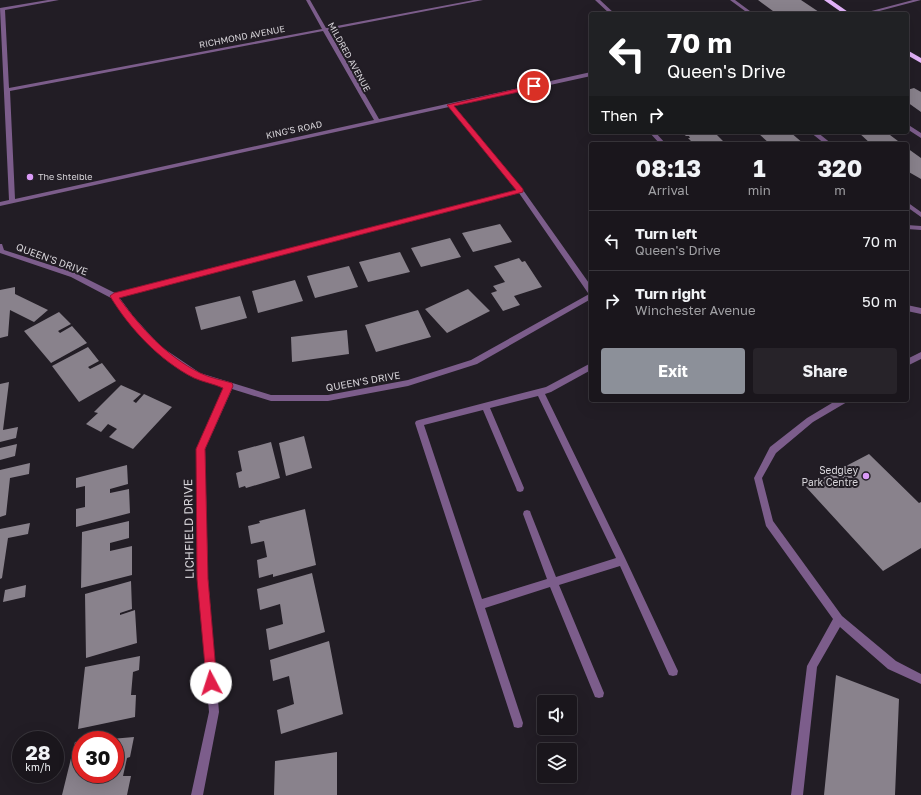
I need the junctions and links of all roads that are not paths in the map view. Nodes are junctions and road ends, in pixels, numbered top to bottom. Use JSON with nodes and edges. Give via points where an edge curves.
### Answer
{"nodes":[{"id":1,"x":57,"y":0,"type":"edge"},
{"id":2,"x":308,"y":0,"type":"edge"},
{"id":3,"x":481,"y":0,"type":"edge"},
{"id":4,"x":597,"y":0,"type":"edge"},
{"id":5,"x":732,"y":0,"type":"edge"},
{"id":6,"x":827,"y":0,"type":"edge"},
{"id":7,"x":919,"y":1,"type":"edge"},
{"id":8,"x":1,"y":9,"type":"edge"},
{"id":9,"x":610,"y":12,"type":"edge"},
{"id":10,"x":749,"y":12,"type":"edge"},
{"id":11,"x":845,"y":12,"type":"edge"},
{"id":12,"x":871,"y":12,"type":"edge"},
{"id":13,"x":325,"y":30,"type":"junction"},
{"id":14,"x":909,"y":53,"type":"edge"},
{"id":15,"x":921,"y":61,"type":"edge"},
{"id":16,"x":589,"y":74,"type":"edge"},
{"id":17,"x":6,"y":90,"type":"junction"},
{"id":18,"x":450,"y":105,"type":"junction"},
{"id":19,"x":377,"y":121,"type":"junction"},
{"id":20,"x":909,"y":127,"type":"edge"},
{"id":21,"x":654,"y":134,"type":"edge"},
{"id":22,"x":816,"y":134,"type":"edge"},
{"id":23,"x":921,"y":136,"type":"edge"},
{"id":24,"x":661,"y":142,"type":"edge"},
{"id":25,"x":826,"y":142,"type":"edge"},
{"id":26,"x":520,"y":191,"type":"junction"},
{"id":27,"x":12,"y":202,"type":"junction"},
{"id":28,"x":0,"y":204,"type":"edge"},
{"id":29,"x":909,"y":206,"type":"edge"},
{"id":30,"x":921,"y":215,"type":"edge"},
{"id":31,"x":909,"y":227,"type":"edge"},
{"id":32,"x":921,"y":228,"type":"edge"},
{"id":33,"x":0,"y":250,"type":"edge"},
{"id":34,"x":589,"y":288,"type":"edge"},
{"id":35,"x":114,"y":296,"type":"junction"},
{"id":36,"x":589,"y":297,"type":"edge"},
{"id":37,"x":909,"y":308,"type":"edge"},
{"id":38,"x":921,"y":311,"type":"edge"},
{"id":39,"x":921,"y":355,"type":"edge"},
{"id":40,"x":909,"y":362,"type":"edge"},
{"id":41,"x":589,"y":367,"type":"edge"},
{"id":42,"x":229,"y":386,"type":"junction"},
{"id":43,"x":540,"y":392,"type":"junction"},
{"id":44,"x":841,"y":402,"type":"edge"},
{"id":45,"x":485,"y":406,"type":"junction"},
{"id":46,"x":520,"y":488,"type":"dead end"},
{"id":47,"x":526,"y":514,"type":"dead end"},
{"id":48,"x":622,"y":562,"type":"junction"},
{"id":49,"x":553,"y":582,"type":"junction"},
{"id":50,"x":480,"y":605,"type":"junction"},
{"id":51,"x":839,"y":619,"type":"junction"},
{"id":52,"x":673,"y":671,"type":"dead end"},
{"id":53,"x":920,"y":679,"type":"dead end"},
{"id":54,"x":600,"y":693,"type":"dead end"},
{"id":55,"x":518,"y":723,"type":"dead end"},
{"id":56,"x":197,"y":795,"type":"edge"},
{"id":57,"x":797,"y":795,"type":"edge"}],
"edges":[{"from":1,"to":8,"type":"street"},
{"from":2,"to":13,"type":"street","name":"MILDRED AVENUE"},
{"from":3,"to":13,"type":"street","name":"RICHMOND AVENUE"},
{"from":4,"to":9,"type":"street"},
{"from":5,"to":10,"type":"street"},
{"from":6,"to":11,"type":"highway"},
{"from":7,"to":12,"type":"street"},
{"from":8,"to":17,"type":"street"},
{"from":13,"to":17,"type":"street","name":"RICHMOND AVENUE"},
{"from":13,"to":19,"type":"street","name":"MILDRED AVENUE"},
{"from":14,"to":15,"type":"highway"},
{"from":16,"to":18,"type":"street","name":"KING'S ROAD"},
{"from":17,"to":27,"type":"street"},
{"from":18,"to":19,"type":"street","name":"KING'S ROAD"},
{"from":18,"to":26,"type":"street"},
{"from":19,"to":27,"type":"street","name":"KING'S ROAD"},
{"from":20,"to":23,"type":"street"},
{"from":21,"to":24,"type":"street"},
{"from":22,"to":25,"type":"street"},
{"from":26,"to":34,"type":"street"},
{"from":26,"to":35,"type":"street"},
{"from":27,"to":28,"type":"street","name":"KING'S ROAD"},
{"from":29,"to":30,"type":"street"},
{"from":31,"to":32,"type":"street"},
{"from":33,"to":35,"type":"street","name":"QUEEN'S DRIVE","via":[[73,275]]},
{"from":35,"to":42,"type":"street","name":"QUEEN'S DRIVE","via":[[157,348],[197,375]]},
{"from":36,"to":42,"type":"street","name":"QUEEN'S DRIVE","via":[[474,362],[408,383],[328,398],[271,398]]},
{"from":37,"to":38,"type":"street"},
{"from":39,"to":40,"type":"street"},
{"from":41,"to":43,"type":"street"},
{"from":42,"to":56,"type":"street","name":"LICHFIELD DRIVE","via":[[200,449],[203,579],[214,712]]},
{"from":43,"to":45,"type":"street"},
{"from":43,"to":48,"type":"street"},
{"from":44,"to":51,"type":"street","via":[[810,420],[773,450],[758,478],[770,523]]},
{"from":45,"to":46,"type":"street"},
{"from":45,"to":50,"type":"street","via":[[419,423]]},
{"from":47,"to":49,"type":"street"},
{"from":48,"to":49,"type":"street"},
{"from":48,"to":52,"type":"street"},
{"from":49,"to":50,"type":"street"},
{"from":49,"to":54,"type":"street"},
{"from":50,"to":55,"type":"street"},
{"from":51,"to":53,"type":"street","via":[[892,665]]},
{"from":51,"to":57,"type":"street","via":[[812,666]]}]}
